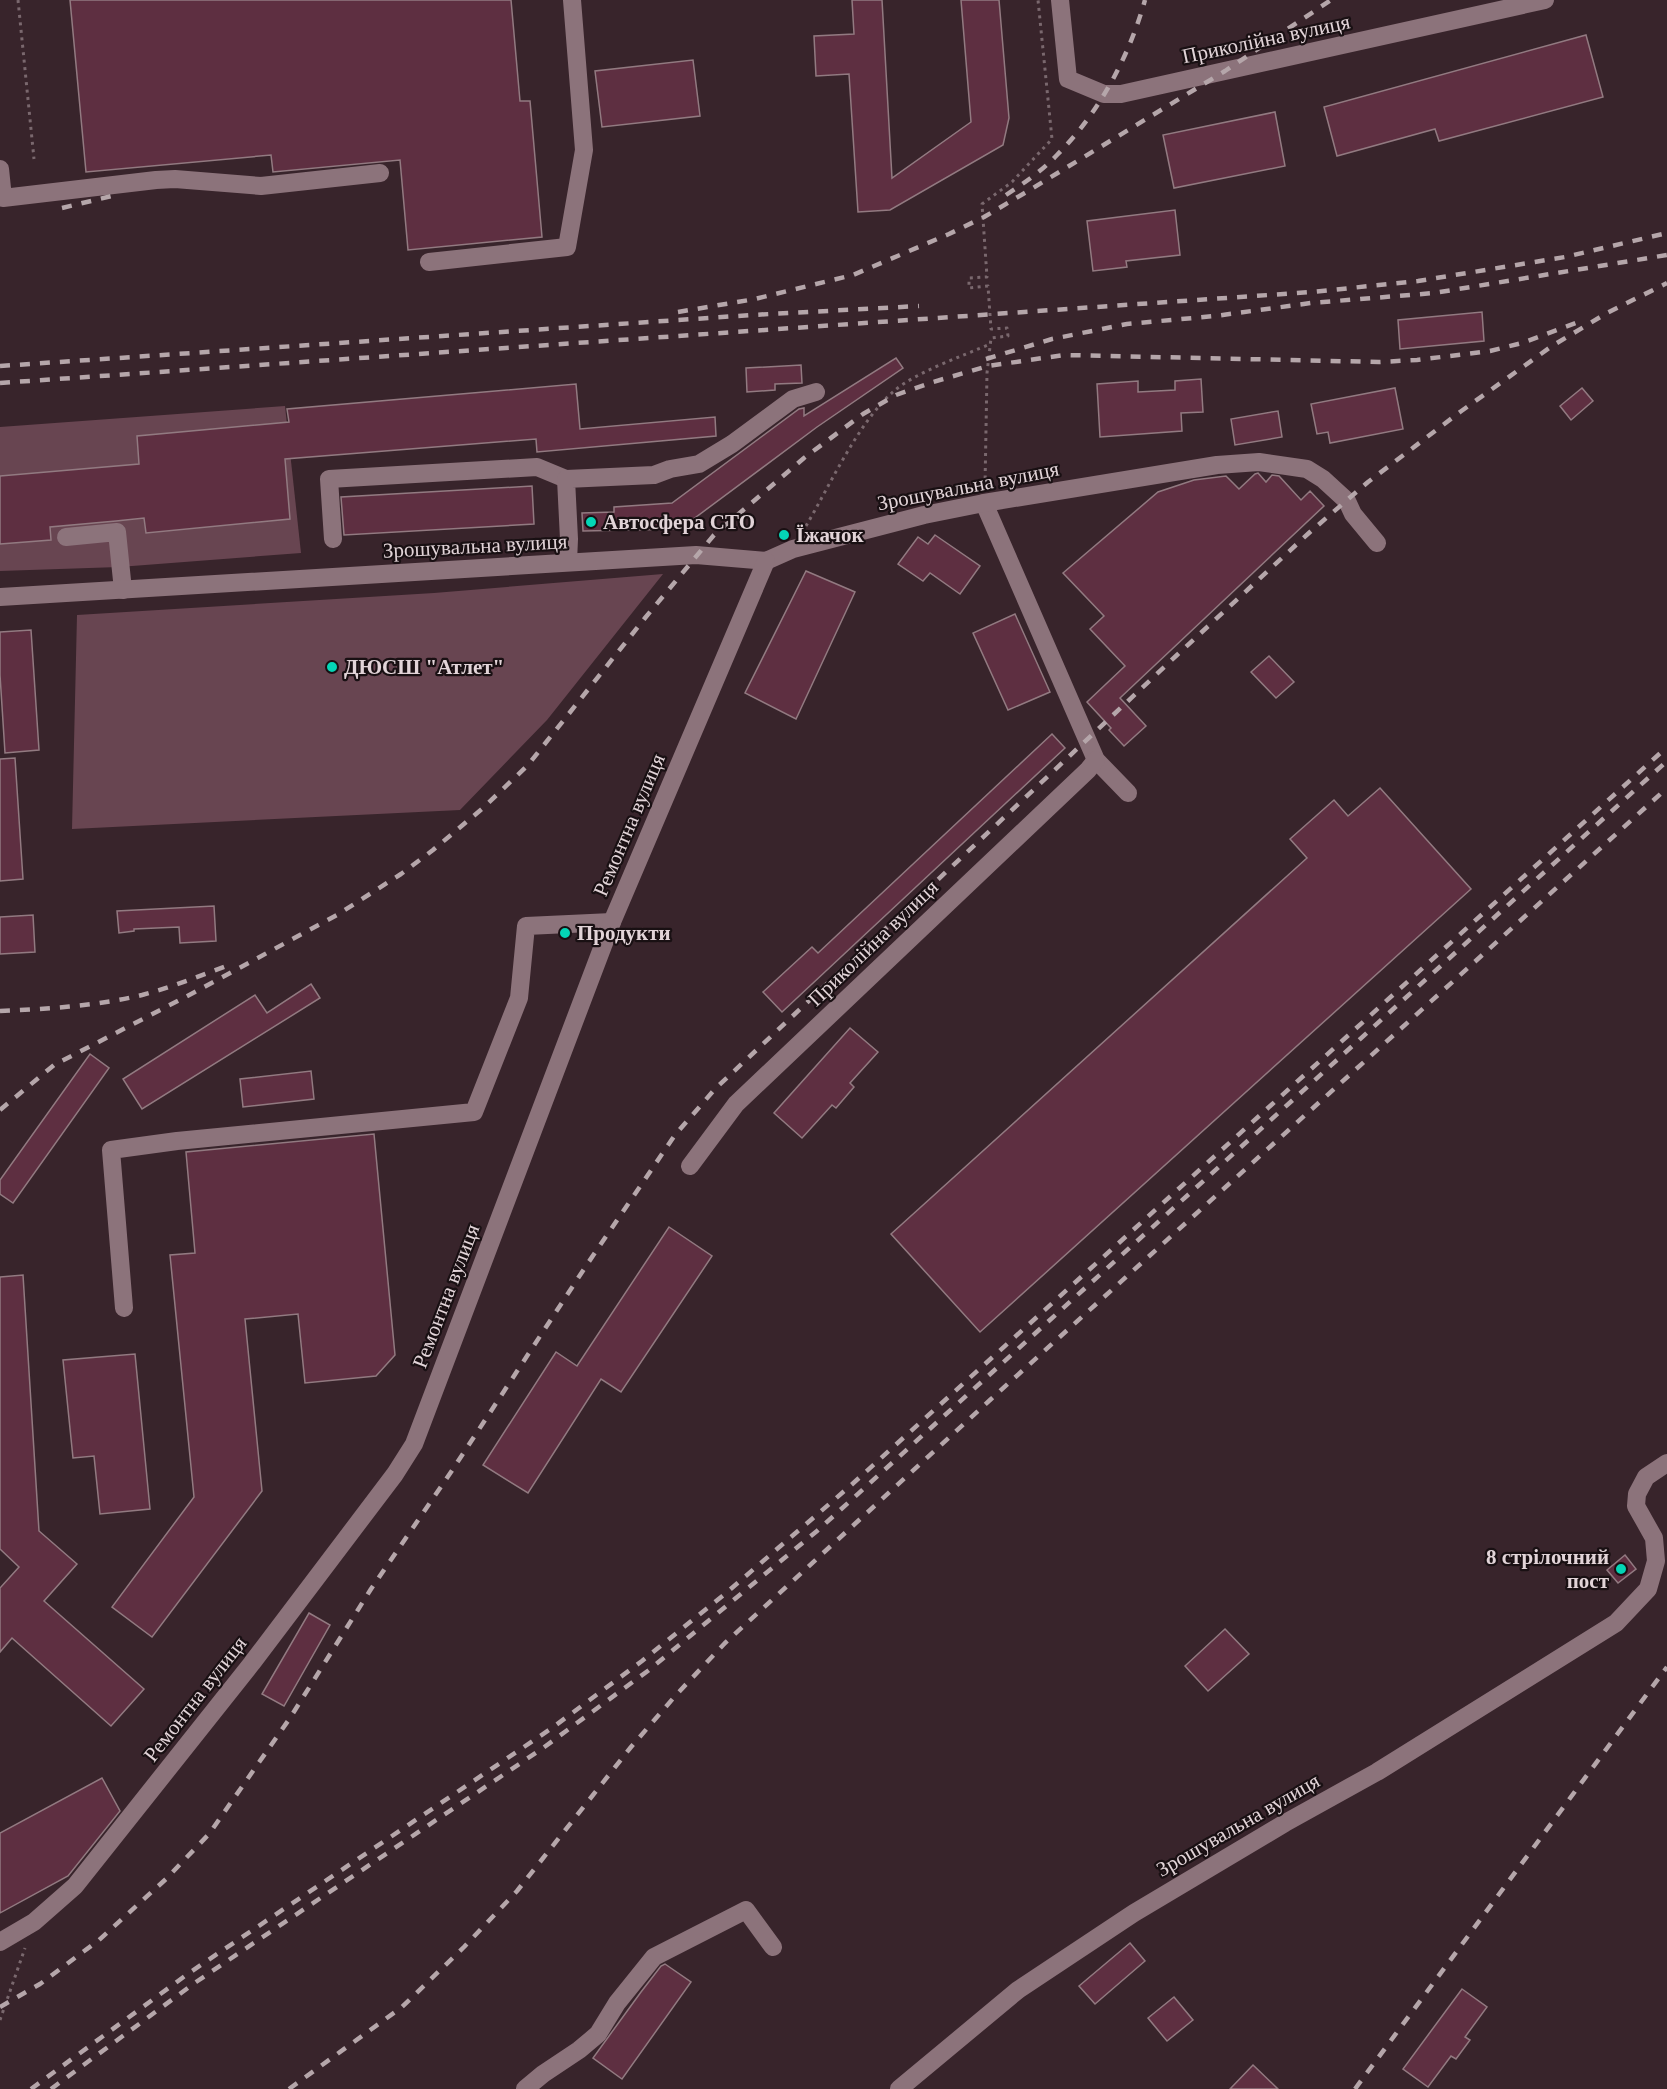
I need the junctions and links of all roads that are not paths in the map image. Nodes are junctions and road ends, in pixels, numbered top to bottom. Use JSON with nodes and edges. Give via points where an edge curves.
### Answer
{"nodes":[{"id":1,"x":573,"y":0,"type":"edge"},
{"id":2,"x":1060,"y":0,"type":"edge"},
{"id":3,"x":1545,"y":0,"type":"edge"},
{"id":4,"x":0,"y":169,"type":"edge"},
{"id":5,"x":380,"y":173,"type":"dead end"},
{"id":6,"x":429,"y":262,"type":"dead end"},
{"id":7,"x":816,"y":392,"type":"dead end"},
{"id":8,"x":566,"y":479,"type":"junction"},
{"id":9,"x":984,"y":503,"type":"junction"},
{"id":10,"x":66,"y":537,"type":"dead end"},
{"id":11,"x":333,"y":539,"type":"dead end"},
{"id":12,"x":1377,"y":543,"type":"dead end"},
{"id":13,"x":766,"y":561,"type":"junction"},
{"id":14,"x":568,"y":562,"type":"junction"},
{"id":15,"x":123,"y":590,"type":"junction"},
{"id":16,"x":0,"y":597,"type":"edge"},
{"id":17,"x":1096,"y":760,"type":"junction"},
{"id":18,"x":1128,"y":793,"type":"dead end"},
{"id":19,"x":612,"y":922,"type":"junction"},
{"id":20,"x":690,"y":1166,"type":"dead end"},
{"id":21,"x":124,"y":1308,"type":"dead end"},
{"id":22,"x":1667,"y":1463,"type":"edge"},
{"id":23,"x":0,"y":1942,"type":"edge"},
{"id":24,"x":772,"y":1947,"type":"dead end"},
{"id":25,"x":525,"y":2089,"type":"edge"},
{"id":26,"x":899,"y":2089,"type":"edge"}],
"edges":[{"from":1,"to":6,"type":"street","via":[[584,150],[567,247]]},
{"from":2,"to":3,"type":"street","name":"Приколійна вулиця","via":[[1068,79],[1104,94],[1120,94]]},
{"from":4,"to":5,"type":"street","via":[[3,198],[156,180],[261,186]]},
{"from":7,"to":8,"type":"street","via":[[793,399],[699,464],[654,475]]},
{"from":8,"to":11,"type":"street","via":[[537,467],[329,478]]},
{"from":8,"to":14,"type":"street"},
{"from":9,"to":12,"type":"street","name":"Зрошувальна вулиця","via":[[1217,465],[1259,462],[1307,469],[1323,479],[1347,501]]},
{"from":9,"to":13,"type":"street","name":"Зрошувальна вулиця","via":[[793,549]]},
{"from":9,"to":17,"type":"street"},
{"from":10,"to":15,"type":"street","via":[[117,532]]},
{"from":13,"to":14,"type":"street","name":"Зрошувальна вулиця","via":[[696,555]]},
{"from":13,"to":19,"type":"street","name":"Ремонтна вулиця"},
{"from":14,"to":15,"type":"street","name":"Зрошувальна вулиця"},
{"from":15,"to":16,"type":"street","name":"Зрошувальна вулиця"},
{"from":17,"to":18,"type":"street"},
{"from":17,"to":20,"type":"street","name":"Приколійна вулиця","via":[[736,1104]]},
{"from":19,"to":21,"type":"street","via":[[526,926],[519,998],[474,1113],[111,1150]]},
{"from":19,"to":23,"type":"street","name":"Ремонтна вулиця","via":[[414,1444],[252,1663],[83,1877],[34,1922]]},
{"from":22,"to":26,"type":"street","name":"Зрошувальна вулиця","via":[[1646,1477],[1637,1494],[1636,1506],[1654,1538],[1656,1561],[1648,1589],[1616,1623],[1377,1772],[1134,1913],[1018,1990]]},
{"from":24,"to":25,"type":"street","via":[[746,1910],[671,1947],[642,1970],[598,2034]]}]}
